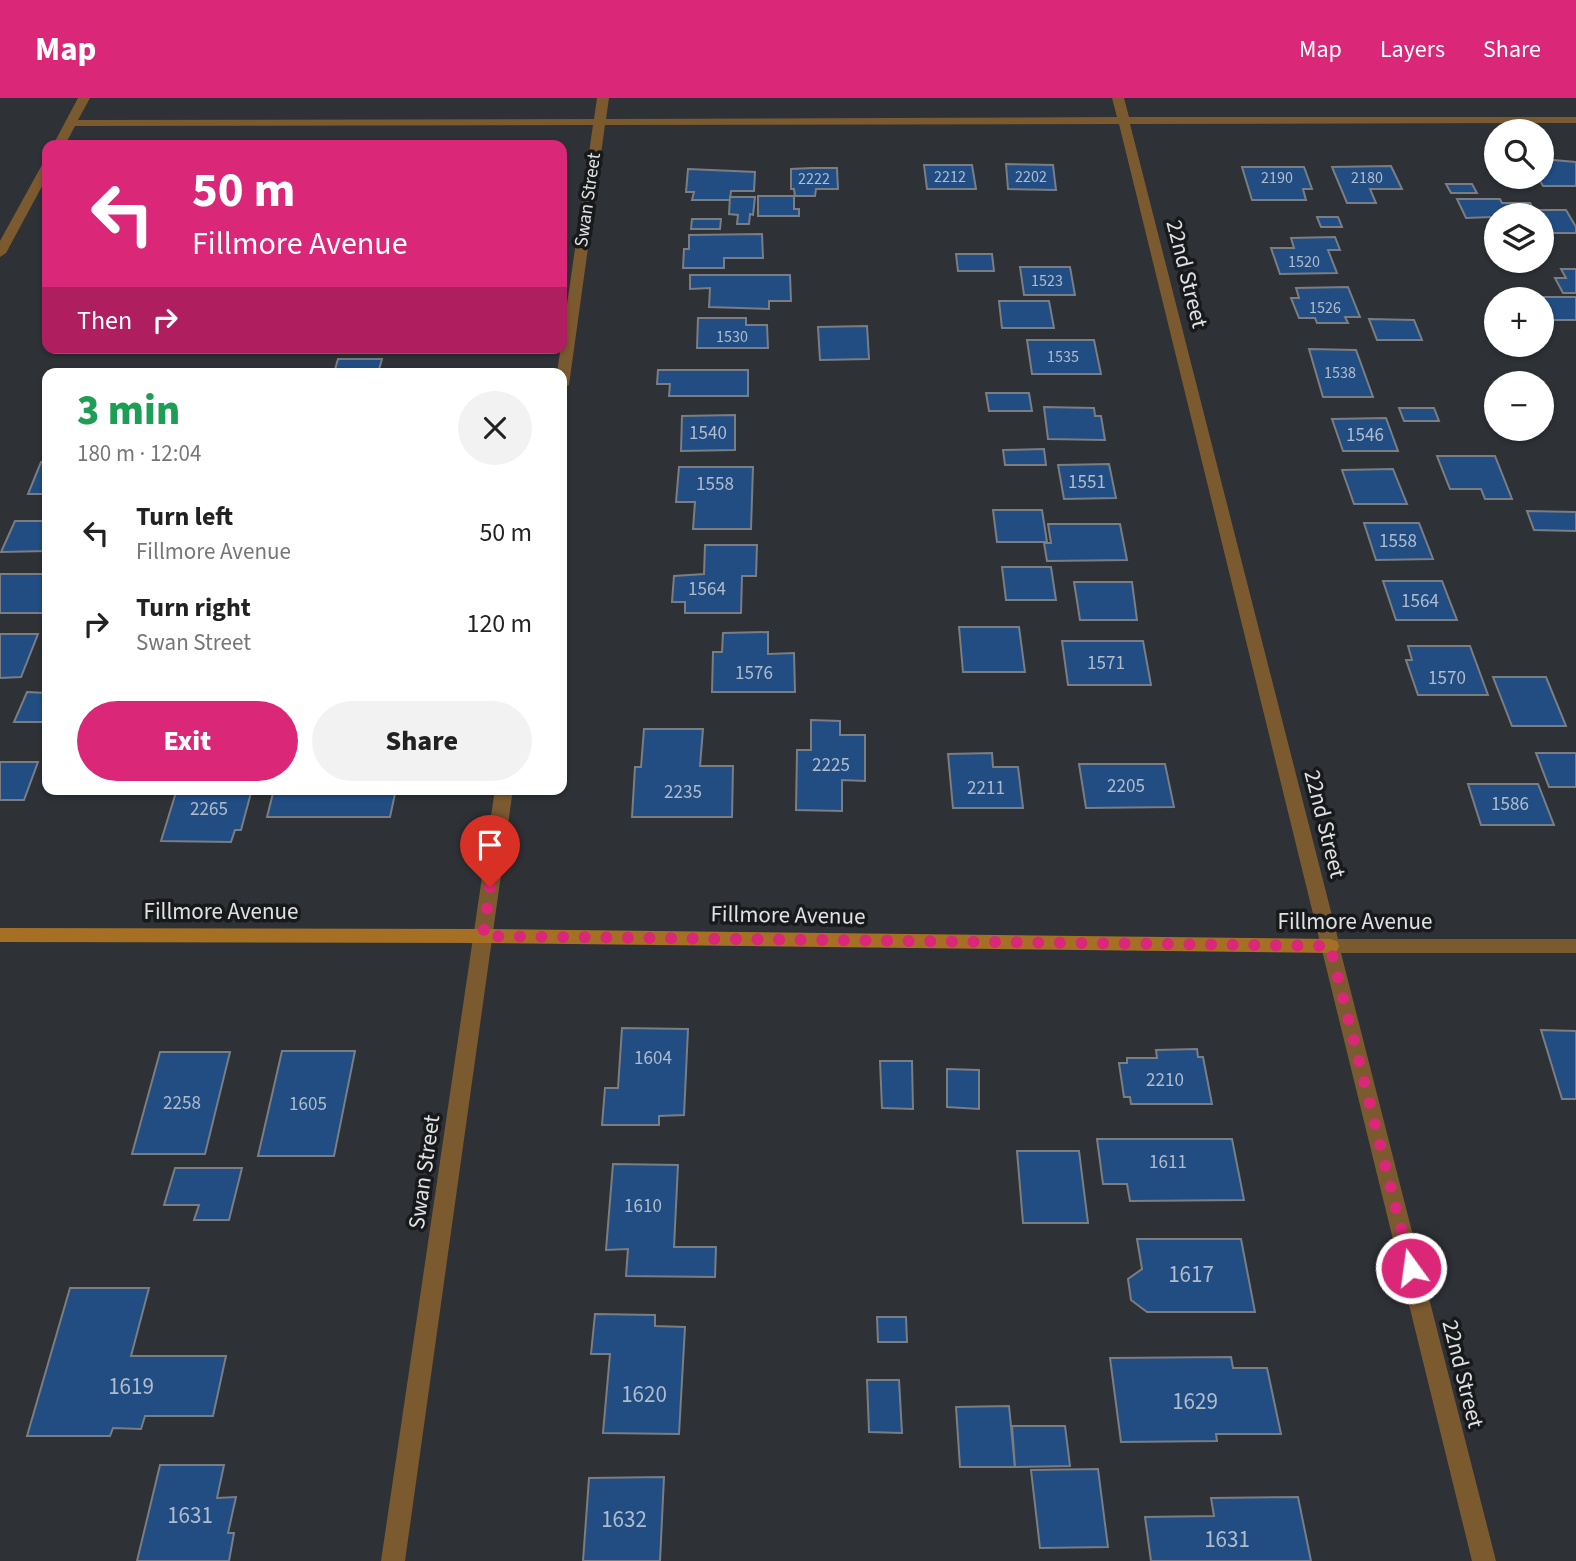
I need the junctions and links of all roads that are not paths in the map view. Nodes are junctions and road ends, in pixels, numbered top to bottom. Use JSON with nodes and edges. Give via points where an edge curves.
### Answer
{"nodes":[{"id":1,"x":84,"y":98,"type":"edge"},
{"id":2,"x":603,"y":98,"type":"edge"},
{"id":3,"x":1118,"y":98,"type":"edge"},
{"id":4,"x":1576,"y":120,"type":"edge"},
{"id":5,"x":1124,"y":121,"type":"junction"},
{"id":6,"x":599,"y":122,"type":"junction"},
{"id":7,"x":71,"y":123,"type":"junction"},
{"id":8,"x":62,"y":140,"type":"edge"},
{"id":9,"x":42,"y":175,"type":"edge"},
{"id":10,"x":0,"y":253,"type":"edge"},
{"id":11,"x":567,"y":349,"type":"edge"},
{"id":12,"x":503,"y":795,"type":"edge"},
{"id":13,"x":0,"y":935,"type":"edge"},
{"id":14,"x":483,"y":936,"type":"junction"},
{"id":15,"x":1330,"y":946,"type":"junction"},
{"id":16,"x":1576,"y":946,"type":"edge"},
{"id":17,"x":393,"y":1561,"type":"edge"},
{"id":18,"x":1484,"y":1561,"type":"edge"}],
"edges":[{"from":1,"to":7,"type":"street"},
{"from":2,"to":6,"type":"street","name":"Swan Street"},
{"from":3,"to":5,"type":"street","name":"22nd Street"},
{"from":4,"to":5,"type":"street"},
{"from":5,"to":6,"type":"street"},
{"from":5,"to":15,"type":"street","name":"22nd Street"},
{"from":6,"to":7,"type":"street"},
{"from":6,"to":11,"type":"street","name":"Swan Street"},
{"from":7,"to":8,"type":"street"},
{"from":9,"to":10,"type":"street"},
{"from":12,"to":14,"type":"street","name":"Swan Street"},
{"from":13,"to":14,"type":"street","name":"Fillmore Avenue"},
{"from":14,"to":15,"type":"street","name":"Fillmore Avenue"},
{"from":14,"to":17,"type":"street","name":"Swan Street"},
{"from":15,"to":16,"type":"street","name":"Fillmore Avenue"},
{"from":15,"to":18,"type":"street","name":"22nd Street"}]}
